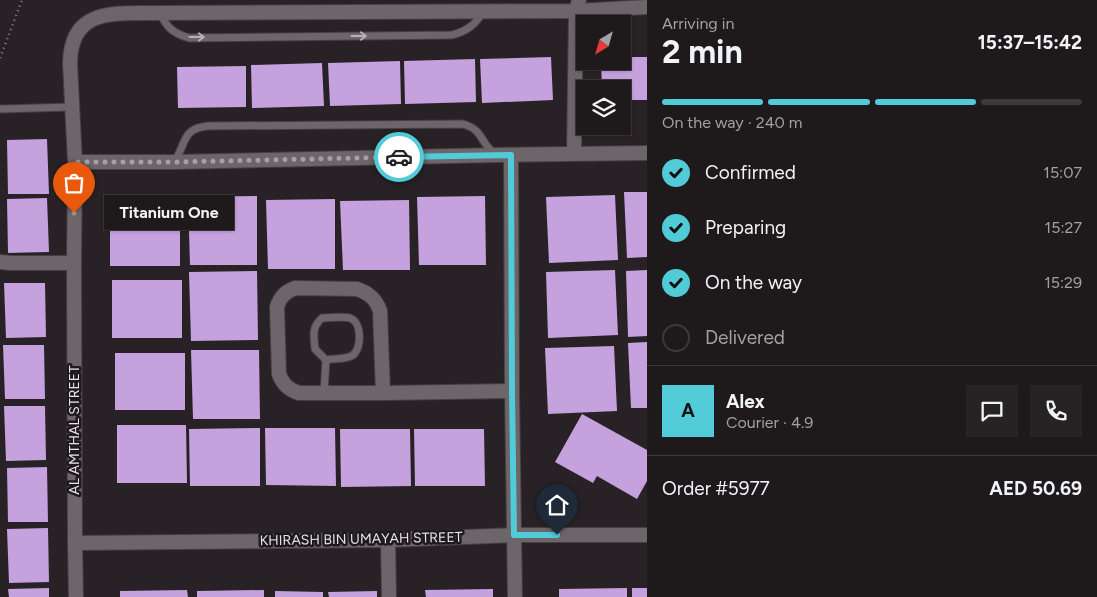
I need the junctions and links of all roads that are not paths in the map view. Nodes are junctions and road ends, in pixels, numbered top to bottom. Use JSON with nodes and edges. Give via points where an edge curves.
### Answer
{"nodes":[{"id":1,"x":575,"y":4,"type":"edge"},
{"id":2,"x":647,"y":7,"type":"edge"},
{"id":3,"x":484,"y":11,"type":"junction"},
{"id":4,"x":160,"y":12,"type":"junction"},
{"id":5,"x":72,"y":107,"type":"junction"},
{"id":6,"x":0,"y":109,"type":"edge"},
{"id":7,"x":574,"y":153,"type":"junction"},
{"id":8,"x":647,"y":153,"type":"edge"},
{"id":9,"x":504,"y":155,"type":"junction"},
{"id":10,"x":75,"y":162,"type":"junction"},
{"id":11,"x":174,"y":162,"type":"junction"},
{"id":12,"x":74,"y":263,"type":"junction"},
{"id":13,"x":4,"y":264,"type":"edge"},
{"id":14,"x":326,"y":360,"type":"junction"},
{"id":15,"x":512,"y":391,"type":"junction"},
{"id":16,"x":383,"y":393,"type":"junction"},
{"id":17,"x":324,"y":394,"type":"junction"},
{"id":18,"x":514,"y":535,"type":"junction"},
{"id":19,"x":647,"y":535,"type":"edge"},
{"id":20,"x":388,"y":540,"type":"junction"},
{"id":21,"x":75,"y":543,"type":"junction"},
{"id":22,"x":76,"y":597,"type":"edge"},
{"id":23,"x":389,"y":597,"type":"edge"},
{"id":24,"x":515,"y":597,"type":"edge"}],
"edges":[{"from":1,"to":2,"type":"street","name":"AL AMTHAL STREET"},
{"from":1,"to":3,"type":"street","name":"AL AMTHAL STREET"},
{"from":1,"to":7,"type":"street"},
{"from":3,"to":4,"type":"street","name":"AL AMTHAL STREET"},
{"from":4,"to":3,"type":"lane","one_way":true,"via":[[171,30],[190,38],[452,35],[471,27]]},
{"from":4,"to":5,"type":"street","name":"AL AMTHAL STREET","via":[[104,15],[81,28],[70,51]]},
{"from":5,"to":6,"type":"lane"},
{"from":5,"to":10,"type":"street","name":"AL AMTHAL STREET"},
{"from":7,"to":8,"type":"street"},
{"from":7,"to":9,"type":"street"},
{"from":9,"to":11,"type":"street"},
{"from":9,"to":11,"type":"lane","via":[[489,149],[476,130],[463,124],[201,126],[186,136]]},
{"from":9,"to":15,"type":"street"},
{"from":10,"to":11,"type":"street"},
{"from":10,"to":12,"type":"street","name":"AL AMTHAL STREET"},
{"from":12,"to":13,"type":"street"},
{"from":12,"to":21,"type":"street","name":"AL AMTHAL STREET"},
{"from":14,"to":14,"type":"lane","via":[[355,354],[359,346],[359,327],[354,320],[349,317],[322,318],[317,322],[314,328],[315,349]]},
{"from":14,"to":17,"type":"lane"},
{"from":15,"to":16,"type":"street"},
{"from":15,"to":18,"type":"street"},
{"from":16,"to":17,"type":"street"},
{"from":16,"to":17,"type":"street","via":[[380,311],[372,296],[357,288],[295,288],[283,295],[277,306],[279,374],[292,391]]},
{"from":18,"to":19,"type":"street","name":"KHIRASH BIN UMAYAH STREET"},
{"from":18,"to":20,"type":"street","name":"KHIRASH BIN UMAYAH STREET"},
{"from":18,"to":24,"type":"street"},
{"from":20,"to":21,"type":"street","name":"KHIRASH BIN UMAYAH STREET"},
{"from":20,"to":23,"type":"street"},
{"from":21,"to":22,"type":"street","name":"AL AMTHAL STREET"}]}
